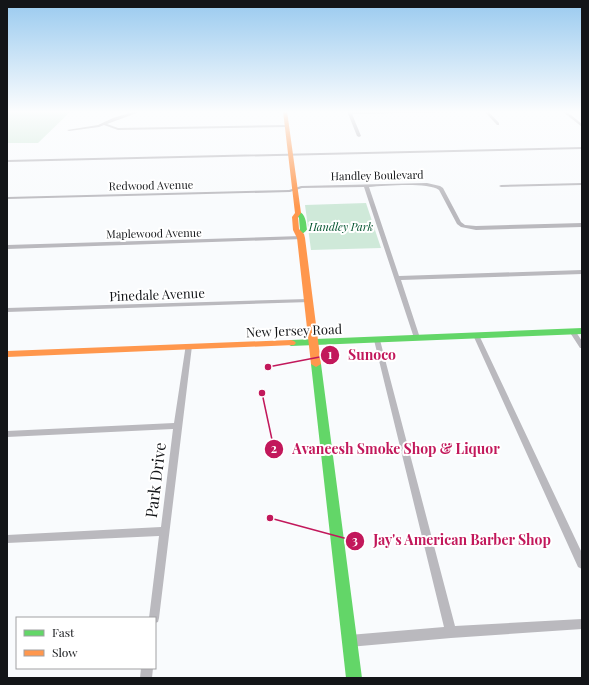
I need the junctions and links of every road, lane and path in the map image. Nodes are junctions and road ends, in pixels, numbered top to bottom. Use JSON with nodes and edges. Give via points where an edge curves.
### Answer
{"nodes":[{"id":1,"x":289,"y":143,"type":"edge"},
{"id":2,"x":582,"y":148,"type":"edge"},
{"id":3,"x":291,"y":154,"type":"junction"},
{"id":4,"x":7,"y":160,"type":"edge"},
{"id":5,"x":582,"y":184,"type":"edge"},
{"id":6,"x":366,"y":186,"type":"junction"},
{"id":7,"x":501,"y":186,"type":"dead end"},
{"id":8,"x":295,"y":190,"type":"junction"},
{"id":9,"x":7,"y":198,"type":"edge"},
{"id":10,"x":582,"y":225,"type":"edge"},
{"id":11,"x":300,"y":236,"type":"junction"},
{"id":12,"x":7,"y":247,"type":"edge"},
{"id":13,"x":582,"y":272,"type":"edge"},
{"id":14,"x":397,"y":278,"type":"junction"},
{"id":15,"x":308,"y":301,"type":"junction"},
{"id":16,"x":7,"y":310,"type":"edge"},
{"id":17,"x":577,"y":331,"type":"edge"},
{"id":18,"x":476,"y":335,"type":"junction"},
{"id":19,"x":417,"y":338,"type":"junction"},
{"id":20,"x":377,"y":340,"type":"junction"},
{"id":21,"x":313,"y":342,"type":"junction"},
{"id":22,"x":188,"y":346,"type":"junction"},
{"id":23,"x":582,"y":346,"type":"edge"},
{"id":24,"x":7,"y":354,"type":"edge"},
{"id":25,"x":178,"y":426,"type":"junction"},
{"id":26,"x":7,"y":434,"type":"edge"},
{"id":27,"x":165,"y":531,"type":"junction"},
{"id":28,"x":7,"y":539,"type":"edge"},
{"id":29,"x":582,"y":564,"type":"edge"},
{"id":30,"x":154,"y":617,"type":"edge"},
{"id":31,"x":582,"y":624,"type":"edge"},
{"id":32,"x":451,"y":632,"type":"junction"},
{"id":33,"x":349,"y":641,"type":"junction"},
{"id":34,"x":354,"y":678,"type":"edge"}],
"edges":[{"from":1,"to":3,"type":"street"},
{"from":2,"to":3,"type":"street"},
{"from":3,"to":4,"type":"street"},
{"from":3,"to":8,"type":"street"},
{"from":5,"to":7,"type":"street"},
{"from":6,"to":8,"type":"street","name":"Handley Boulevard","via":[[301,187]]},
{"from":6,"to":10,"type":"street","name":"Handley Boulevard","via":[[427,184],[438,187],[459,223],[470,228]]},
{"from":6,"to":14,"type":"street"},
{"from":8,"to":9,"type":"street","name":"Redwood Avenue"},
{"from":8,"to":11,"type":"street","via":[[298,213],[302,218],[304,230]]},
{"from":11,"to":12,"type":"street","name":"Maplewood Avenue"},
{"from":11,"to":15,"type":"street"},
{"from":13,"to":14,"type":"street"},
{"from":14,"to":19,"type":"street"},
{"from":15,"to":16,"type":"street","name":"Pinedale Avenue"},
{"from":15,"to":21,"type":"street"},
{"from":17,"to":18,"type":"street","name":"New Jersey Road"},
{"from":17,"to":23,"type":"street"},
{"from":18,"to":19,"type":"street","name":"New Jersey Road"},
{"from":18,"to":29,"type":"street"},
{"from":19,"to":20,"type":"street","name":"New Jersey Road"},
{"from":20,"to":21,"type":"street","name":"New Jersey Road"},
{"from":20,"to":32,"type":"street"},
{"from":21,"to":22,"type":"street","name":"New Jersey Road"},
{"from":21,"to":33,"type":"street"},
{"from":22,"to":24,"type":"street","name":"New Jersey Road"},
{"from":22,"to":25,"type":"street","name":"Park Drive"},
{"from":25,"to":26,"type":"street"},
{"from":25,"to":27,"type":"street","name":"Park Drive"},
{"from":27,"to":28,"type":"street"},
{"from":27,"to":30,"type":"street","name":"Park Drive"},
{"from":31,"to":32,"type":"street"},
{"from":32,"to":33,"type":"street"},
{"from":33,"to":34,"type":"street"}]}
